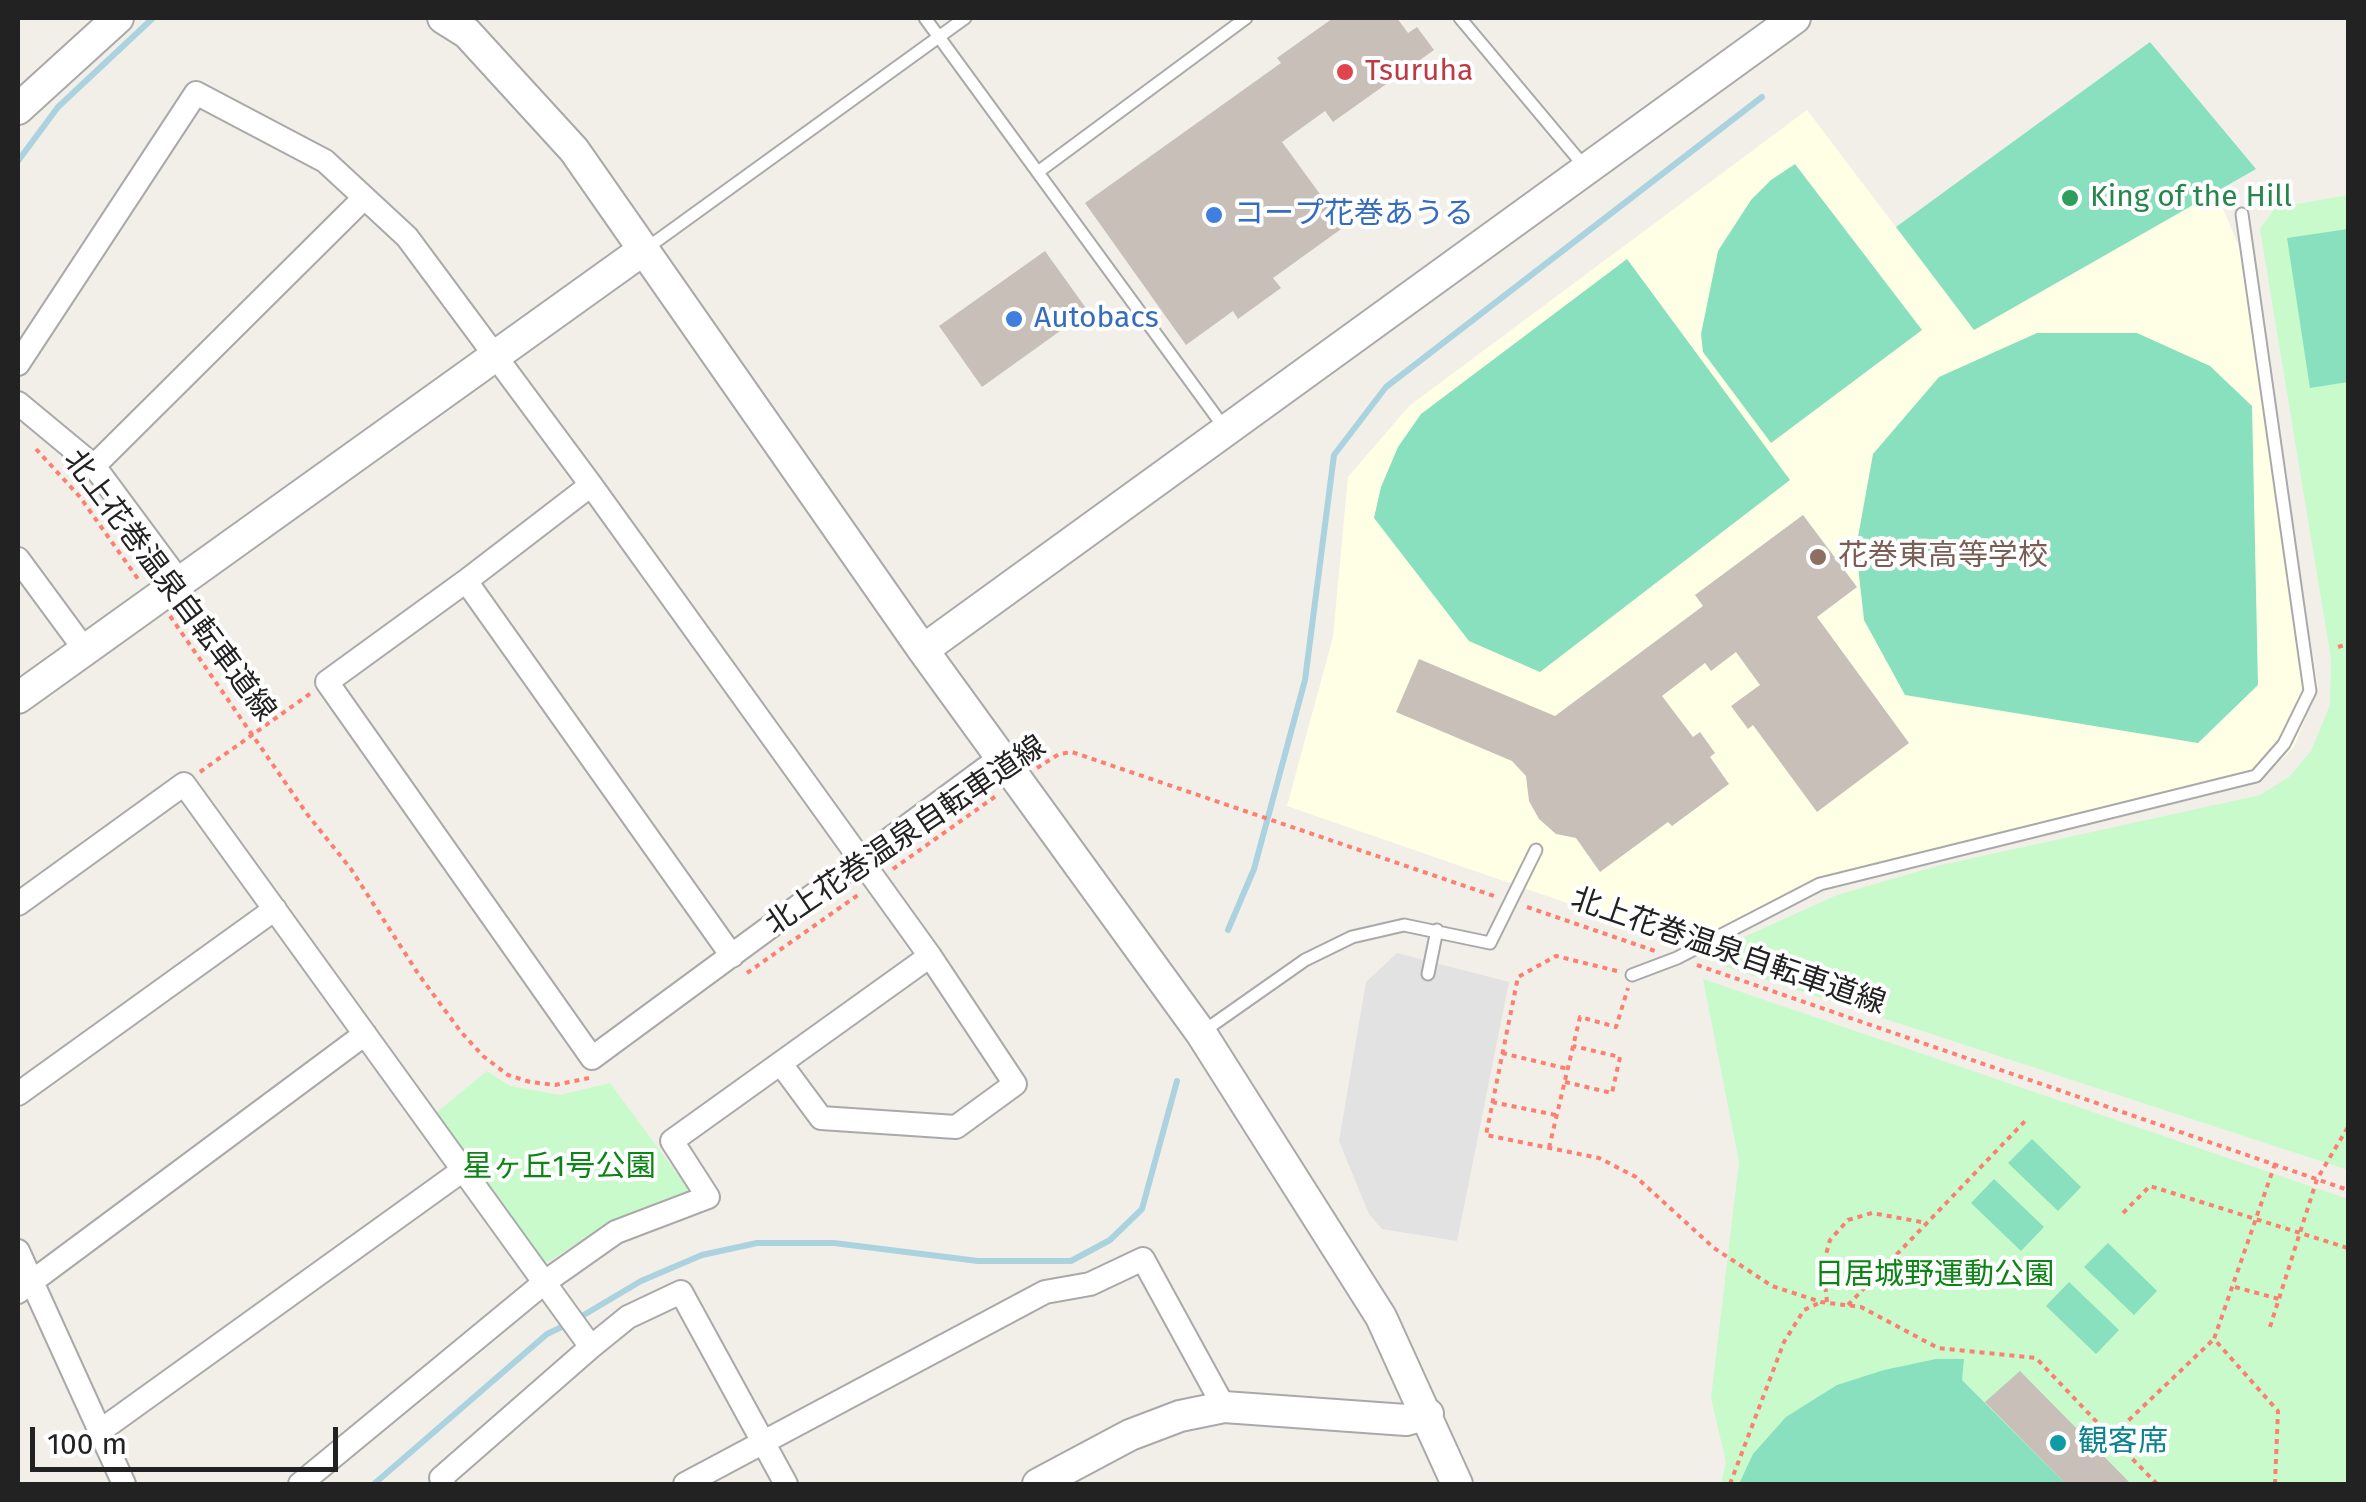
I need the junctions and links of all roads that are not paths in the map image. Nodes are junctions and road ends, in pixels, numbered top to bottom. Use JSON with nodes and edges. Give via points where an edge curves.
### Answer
{"nodes":[{"id":1,"x":118,"y":18,"type":"edge"},
{"id":2,"x":442,"y":18,"type":"edge"},
{"id":3,"x":925,"y":18,"type":"edge"},
{"id":4,"x":965,"y":18,"type":"edge"},
{"id":5,"x":1246,"y":18,"type":"edge"},
{"id":6,"x":1460,"y":18,"type":"edge"},
{"id":7,"x":1795,"y":18,"type":"edge"},
{"id":8,"x":939,"y":36,"type":"junction"},
{"id":9,"x":18,"y":109,"type":"edge"},
{"id":10,"x":1586,"y":169,"type":"junction"},
{"id":11,"x":1038,"y":172,"type":"junction"},
{"id":12,"x":364,"y":198,"type":"junction"},
{"id":13,"x":2242,"y":214,"type":"dead end"},
{"id":14,"x":643,"y":250,"type":"junction"},
{"id":15,"x":496,"y":356,"type":"junction"},
{"id":16,"x":18,"y":364,"type":"edge"},
{"id":17,"x":18,"y":403,"type":"edge"},
{"id":18,"x":1226,"y":430,"type":"junction"},
{"id":19,"x":94,"y":466,"type":"junction"},
{"id":20,"x":591,"y":484,"type":"junction"},
{"id":21,"x":18,"y":559,"type":"edge"},
{"id":22,"x":466,"y":581,"type":"junction"},
{"id":23,"x":168,"y":591,"type":"junction"},
{"id":24,"x":85,"y":650,"type":"junction"},
{"id":25,"x":923,"y":650,"type":"junction"},
{"id":26,"x":18,"y":698,"type":"edge"},
{"id":27,"x":1010,"y":768,"type":"junction"},
{"id":28,"x":1536,"y":850,"type":"dead end"},
{"id":29,"x":862,"y":861,"type":"junction"},
{"id":30,"x":18,"y":904,"type":"edge"},
{"id":31,"x":275,"y":909,"type":"junction"},
{"id":32,"x":1437,"y":930,"type":"junction"},
{"id":33,"x":930,"y":956,"type":"junction"},
{"id":34,"x":735,"y":968,"type":"junction"},
{"id":35,"x":1428,"y":974,"type":"dead end"},
{"id":36,"x":1632,"y":975,"type":"road end"},
{"id":37,"x":1201,"y":1033,"type":"junction"},
{"id":38,"x":365,"y":1034,"type":"junction"},
{"id":39,"x":780,"y":1064,"type":"junction"},
{"id":40,"x":18,"y":1094,"type":"edge"},
{"id":41,"x":463,"y":1170,"type":"junction"},
{"id":42,"x":18,"y":1251,"type":"edge"},
{"id":43,"x":545,"y":1282,"type":"junction"},
{"id":44,"x":24,"y":1287,"type":"edge"},
{"id":45,"x":591,"y":1346,"type":"junction"},
{"id":46,"x":1224,"y":1407,"type":"junction"},
{"id":47,"x":1428,"y":1414,"type":"junction"},
{"id":48,"x":100,"y":1430,"type":"junction"},
{"id":49,"x":762,"y":1442,"type":"junction"},
{"id":50,"x":124,"y":1484,"type":"edge"},
{"id":51,"x":300,"y":1484,"type":"edge"},
{"id":52,"x":444,"y":1484,"type":"edge"},
{"id":53,"x":685,"y":1484,"type":"edge"},
{"id":54,"x":786,"y":1484,"type":"edge"},
{"id":55,"x":1038,"y":1484,"type":"edge"},
{"id":56,"x":1457,"y":1484,"type":"edge"}],
"edges":[{"from":1,"to":9,"type":"street"},
{"from":2,"to":14,"type":"street","via":[[467,33],[574,150]]},
{"from":3,"to":8,"type":"lane"},
{"from":4,"to":8,"type":"lane"},
{"from":5,"to":11,"type":"lane"},
{"from":6,"to":10,"type":"lane"},
{"from":7,"to":10,"type":"street"},
{"from":8,"to":11,"type":"lane"},
{"from":8,"to":14,"type":"lane"},
{"from":10,"to":18,"type":"street"},
{"from":11,"to":18,"type":"lane"},
{"from":12,"to":15,"type":"street","via":[[407,238]]},
{"from":12,"to":16,"type":"street","via":[[325,161],[196,93]]},
{"from":12,"to":19,"type":"street"},
{"from":13,"to":36,"type":"lane","via":[[2310,691],[2284,744],[2256,776],[1820,884]]},
{"from":14,"to":15,"type":"street"},
{"from":14,"to":25,"type":"street"},
{"from":15,"to":20,"type":"street"},
{"from":15,"to":23,"type":"street"},
{"from":17,"to":19,"type":"street"},
{"from":18,"to":25,"type":"street"},
{"from":19,"to":23,"type":"street"},
{"from":20,"to":22,"type":"street"},
{"from":20,"to":29,"type":"street"},
{"from":21,"to":24,"type":"street"},
{"from":22,"to":34,"type":"street"},
{"from":22,"to":34,"type":"street","via":[[326,682],[592,1058]]},
{"from":23,"to":24,"type":"street"},
{"from":24,"to":26,"type":"street"},
{"from":25,"to":27,"type":"street"},
{"from":27,"to":29,"type":"street"},
{"from":27,"to":37,"type":"street"},
{"from":28,"to":32,"type":"lane","via":[[1490,943]]},
{"from":29,"to":33,"type":"street"},
{"from":29,"to":34,"type":"street"},
{"from":30,"to":31,"type":"street","via":[[184,784]]},
{"from":31,"to":38,"type":"street"},
{"from":31,"to":40,"type":"street"},
{"from":32,"to":35,"type":"lane"},
{"from":32,"to":37,"type":"lane","via":[[1404,924],[1352,937],[1306,960]]},
{"from":33,"to":39,"type":"street"},
{"from":33,"to":39,"type":"street","via":[[1015,1084],[956,1127],[821,1118]]},
{"from":37,"to":47,"type":"street","via":[[1381,1318]]},
{"from":38,"to":41,"type":"street"},
{"from":38,"to":44,"type":"street"},
{"from":39,"to":43,"type":"street","via":[[672,1142],[708,1198],[616,1232]]},
{"from":41,"to":43,"type":"street"},
{"from":41,"to":48,"type":"street"},
{"from":42,"to":44,"type":"street"},
{"from":43,"to":45,"type":"street"},
{"from":43,"to":51,"type":"street"},
{"from":44,"to":48,"type":"street"},
{"from":45,"to":49,"type":"street","via":[[628,1316],[681,1292]]},
{"from":45,"to":52,"type":"street","via":[[441,1478]]},
{"from":46,"to":47,"type":"street","via":[[1406,1420]]},
{"from":46,"to":49,"type":"street","via":[[1143,1259],[1090,1284],[1045,1292]]},
{"from":46,"to":55,"type":"street","via":[[1130,1435]]},
{"from":47,"to":56,"type":"street"},
{"from":48,"to":50,"type":"street"},
{"from":49,"to":53,"type":"street"},
{"from":49,"to":54,"type":"street"}]}
